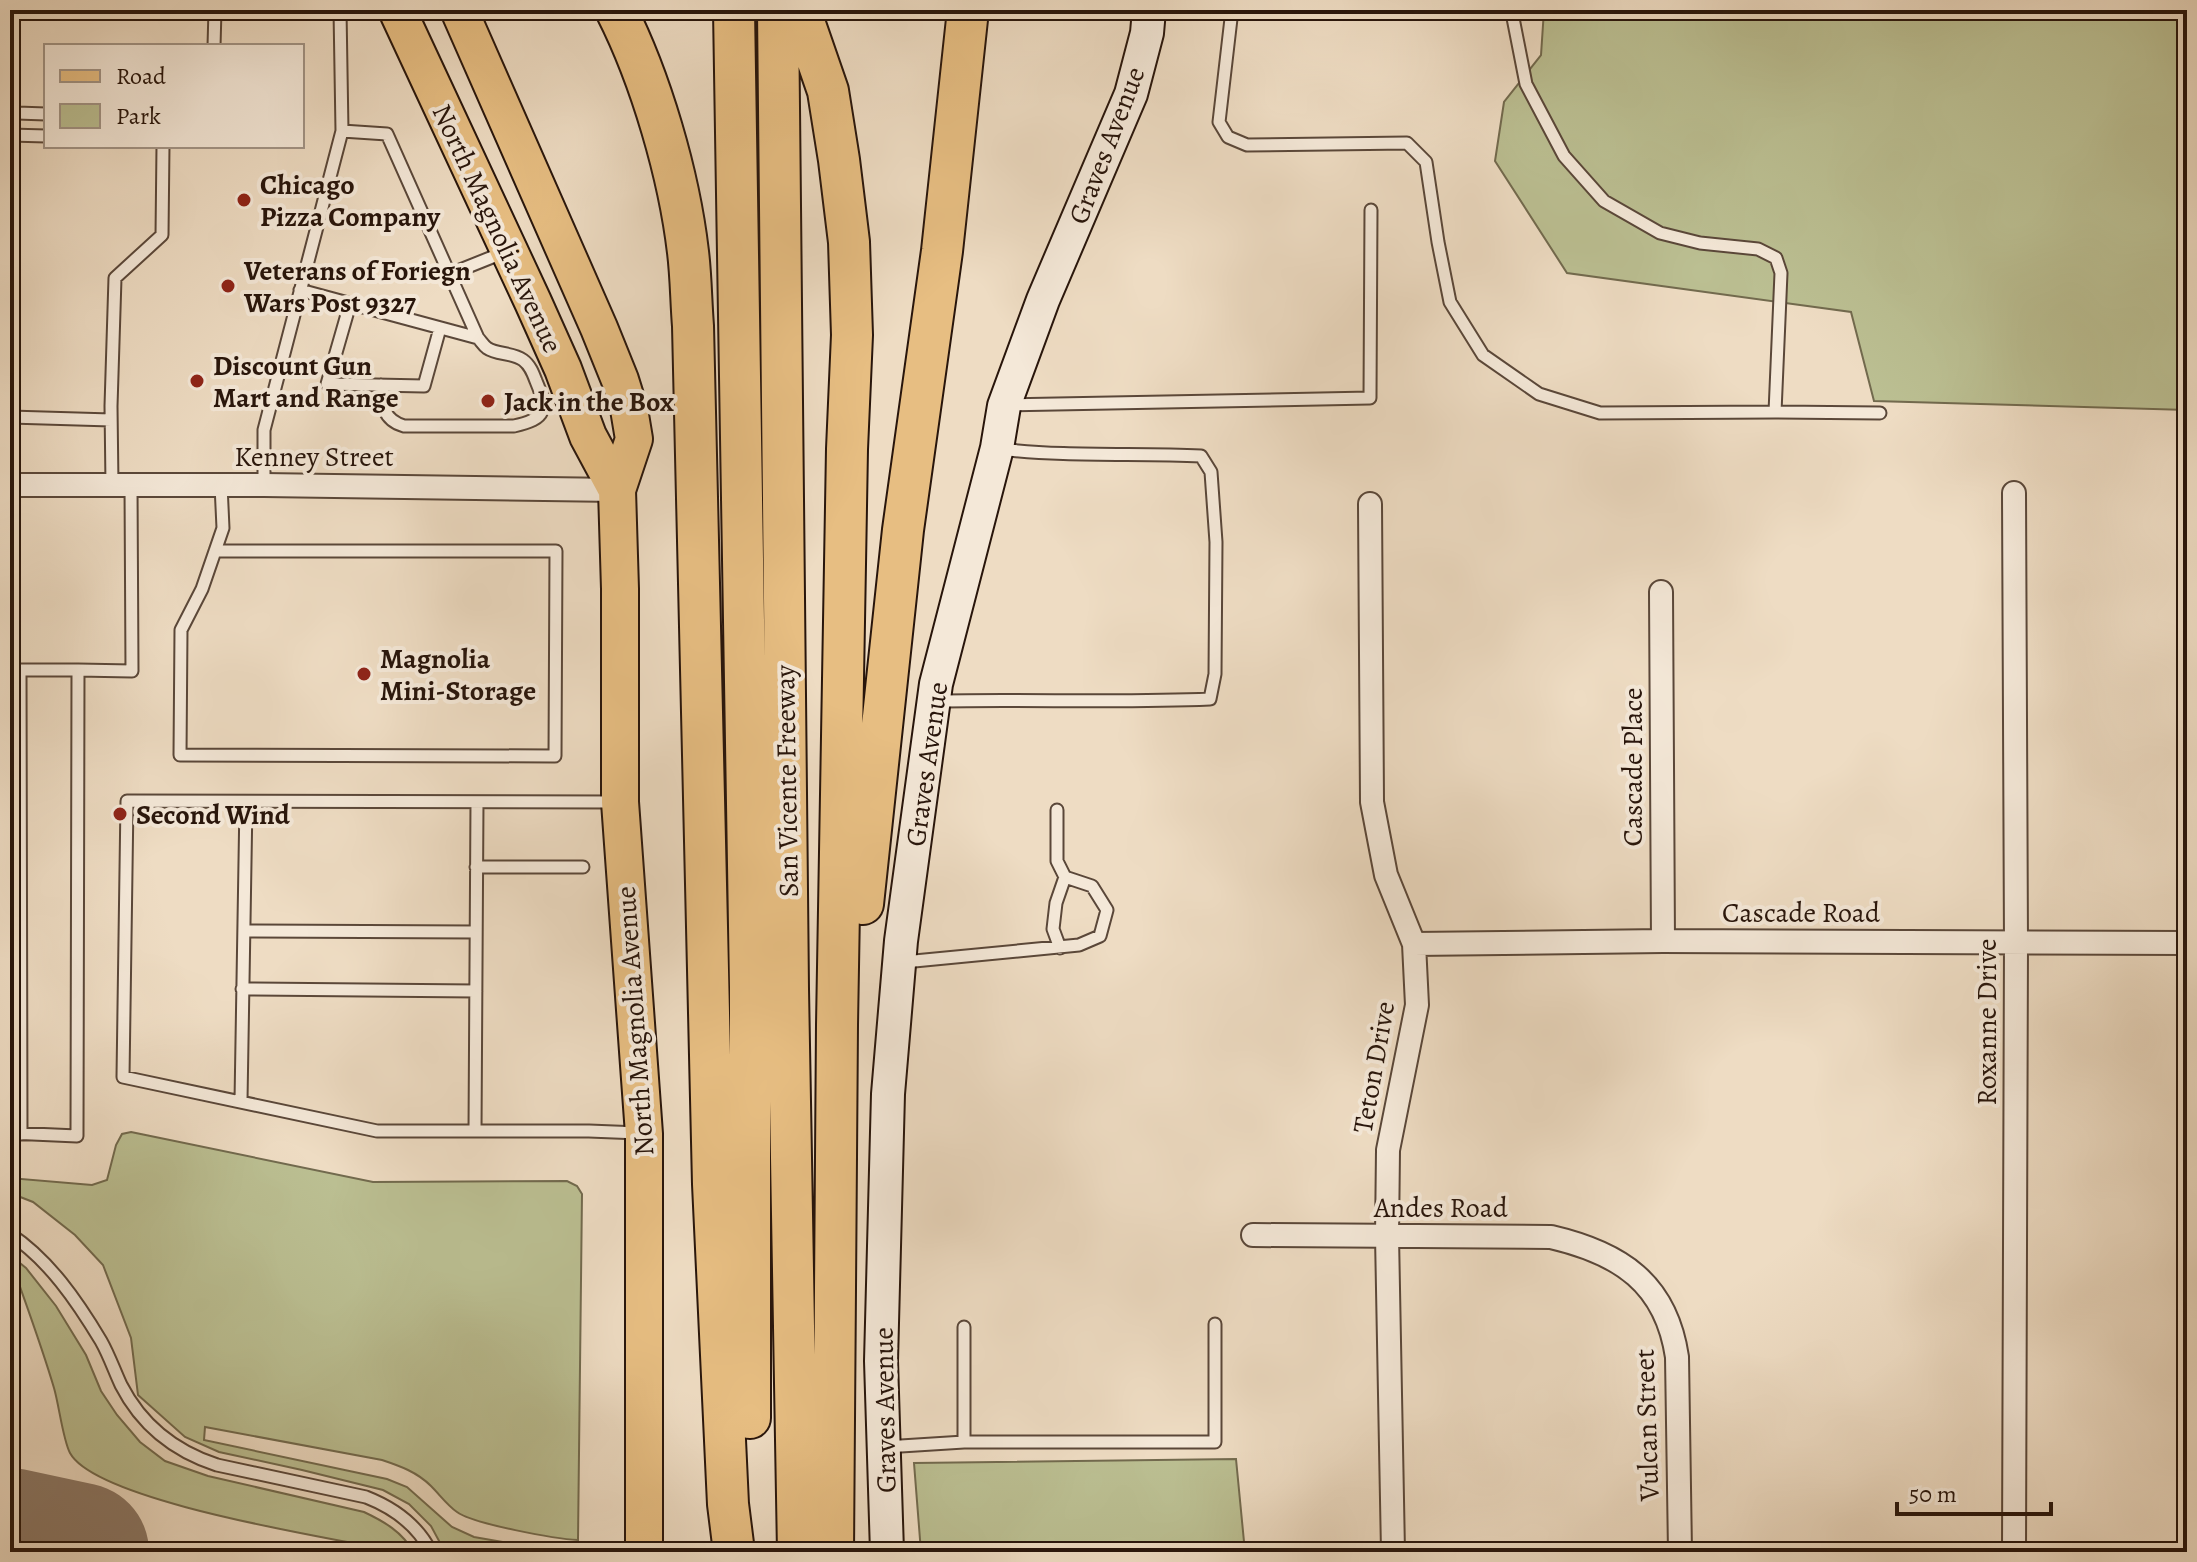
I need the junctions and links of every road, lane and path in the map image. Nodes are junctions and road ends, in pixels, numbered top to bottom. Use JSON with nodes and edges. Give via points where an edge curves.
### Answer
{"nodes":[{"id":1,"x":215,"y":10,"type":"edge"},
{"id":2,"x":340,"y":10,"type":"edge"},
{"id":3,"x":397,"y":10,"type":"edge"},
{"id":4,"x":459,"y":10,"type":"edge"},
{"id":5,"x":616,"y":10,"type":"edge"},
{"id":6,"x":778,"y":10,"type":"edge"},
{"id":7,"x":800,"y":10,"type":"edge"},
{"id":8,"x":968,"y":10,"type":"edge"},
{"id":9,"x":1149,"y":10,"type":"edge"},
{"id":10,"x":1232,"y":10,"type":"edge"},
{"id":11,"x":1513,"y":10,"type":"edge"},
{"id":12,"x":734,"y":22,"type":"edge"},
{"id":13,"x":214,"y":44,"type":"edge"},
{"id":14,"x":10,"y":106,"type":"edge"},
{"id":15,"x":44,"y":114,"type":"edge"},
{"id":16,"x":342,"y":131,"type":"junction"},
{"id":17,"x":10,"y":135,"type":"edge"},
{"id":18,"x":44,"y":136,"type":"edge"},
{"id":19,"x":163,"y":148,"type":"edge"},
{"id":20,"x":1371,"y":210,"type":"dead end"},
{"id":21,"x":509,"y":251,"type":"junction"},
{"id":22,"x":450,"y":274,"type":"junction"},
{"id":23,"x":300,"y":290,"type":"junction"},
{"id":24,"x":350,"y":304,"type":"junction"},
{"id":25,"x":440,"y":328,"type":"junction"},
{"id":26,"x":478,"y":338,"type":"junction"},
{"id":27,"x":381,"y":385,"type":"junction"},
{"id":28,"x":1004,"y":406,"type":"junction"},
{"id":29,"x":1775,"y":412,"type":"junction"},
{"id":30,"x":1880,"y":413,"type":"dead end"},
{"id":31,"x":10,"y":417,"type":"edge"},
{"id":32,"x":111,"y":420,"type":"junction"},
{"id":33,"x":997,"y":448,"type":"junction"},
{"id":34,"x":10,"y":485,"type":"edge"},
{"id":35,"x":122,"y":485,"type":"junction"},
{"id":36,"x":221,"y":485,"type":"junction"},
{"id":37,"x":264,"y":485,"type":"junction"},
{"id":38,"x":617,"y":490,"type":"junction"},
{"id":39,"x":2014,"y":493,"type":"dead end"},
{"id":40,"x":1370,"y":504,"type":"dead end"},
{"id":41,"x":215,"y":551,"type":"junction"},
{"id":42,"x":1661,"y":592,"type":"dead end"},
{"id":43,"x":15,"y":670,"type":"edge"},
{"id":44,"x":78,"y":670,"type":"junction"},
{"id":45,"x":934,"y":701,"type":"junction"},
{"id":46,"x":246,"y":802,"type":"junction"},
{"id":47,"x":477,"y":802,"type":"junction"},
{"id":48,"x":620,"y":802,"type":"junction"},
{"id":49,"x":1057,"y":810,"type":"dead end"},
{"id":50,"x":476,"y":867,"type":"junction"},
{"id":51,"x":583,"y":867,"type":"dead end"},
{"id":52,"x":1065,"y":877,"type":"junction"},
{"id":53,"x":244,"y":931,"type":"junction"},
{"id":54,"x":476,"y":932,"type":"junction"},
{"id":55,"x":1663,"y":941,"type":"junction"},
{"id":56,"x":2016,"y":943,"type":"junction"},
{"id":57,"x":2187,"y":943,"type":"edge"},
{"id":58,"x":1414,"y":944,"type":"junction"},
{"id":59,"x":1060,"y":948,"type":"junction"},
{"id":60,"x":899,"y":962,"type":"junction"},
{"id":61,"x":242,"y":989,"type":"junction"},
{"id":62,"x":476,"y":991,"type":"junction"},
{"id":63,"x":837,"y":1025,"type":"junction"},
{"id":64,"x":241,"y":1101,"type":"junction"},
{"id":65,"x":475,"y":1131,"type":"junction"},
{"id":66,"x":15,"y":1134,"type":"edge"},
{"id":67,"x":644,"y":1134,"type":"junction"},
{"id":68,"x":10,"y":1234,"type":"edge"},
{"id":69,"x":1253,"y":1235,"type":"dead end"},
{"id":70,"x":1387,"y":1236,"type":"junction"},
{"id":71,"x":1623,"y":1265,"type":"joint"},
{"id":72,"x":1215,"y":1324,"type":"dead end"},
{"id":73,"x":964,"y":1327,"type":"dead end"},
{"id":74,"x":964,"y":1442,"type":"junction"},
{"id":75,"x":885,"y":1447,"type":"junction"},
{"id":76,"x":431,"y":1552,"type":"edge"},
{"id":77,"x":644,"y":1552,"type":"edge"},
{"id":78,"x":734,"y":1552,"type":"edge"},
{"id":79,"x":752,"y":1552,"type":"edge"},
{"id":80,"x":798,"y":1552,"type":"edge"},
{"id":81,"x":833,"y":1552,"type":"edge"},
{"id":82,"x":887,"y":1552,"type":"edge"},
{"id":83,"x":1393,"y":1552,"type":"edge"},
{"id":84,"x":1680,"y":1552,"type":"edge"},
{"id":85,"x":2014,"y":1552,"type":"edge"}],
"edges":[{"from":1,"to":13,"type":"lane"},
{"from":2,"to":16,"type":"lane"},
{"from":3,"to":21,"type":"main road","name":"North Magnolia Avenue"},
{"from":4,"to":38,"type":"main road","name":"North Magnolia Avenue","via":[[620,380],[634,439]]},
{"from":5,"to":78,"type":"highway","via":[[654,105],[688,251],[713,1184]]},
{"from":6,"to":80,"type":"highway","name":"San Vicente Freeway"},
{"from":7,"to":63,"type":"highway","via":[[828,91],[849,242],[852,335]]},
{"from":8,"to":63,"type":"highway","via":[[942,251],[903,530],[855,974]]},
{"from":9,"to":28,"type":"main road","name":"Graves Avenue","via":[[1131,94]]},
{"from":10,"to":29,"type":"lane","via":[[1219,122],[1228,137],[1247,145],[1407,143],[1426,162],[1450,302],[1483,355],[1539,394],[1600,413]]},
{"from":11,"to":29,"type":"lane","via":[[1526,84],[1564,156],[1604,201],[1660,233],[1758,249],[1776,258],[1781,273]]},
{"from":12,"to":79,"type":"highway","name":"San Vicente Freeway","via":[[750,987]]},
{"from":14,"to":15,"type":"lane","via":[[17,113]]},
{"from":16,"to":22,"type":"lane","via":[[387,134]]},
{"from":16,"to":23,"type":"lane"},
{"from":17,"to":18,"type":"lane"},
{"from":19,"to":32,"type":"lane","via":[[162,235],[115,278]]},
{"from":20,"to":28,"type":"lane","via":[[1370,398]]},
{"from":21,"to":22,"type":"lane"},
{"from":21,"to":38,"type":"main road","name":"North Magnolia Avenue","via":[[588,436]]},
{"from":22,"to":26,"type":"lane"},
{"from":23,"to":24,"type":"lane"},
{"from":23,"to":37,"type":"lane","via":[[264,430]]},
{"from":24,"to":25,"type":"lane"},
{"from":24,"to":27,"type":"lane","via":[[327,384]]},
{"from":25,"to":26,"type":"lane"},
{"from":25,"to":27,"type":"lane","via":[[424,386]]},
{"from":26,"to":27,"type":"lane","via":[[487,348],[526,362],[545,405],[539,416],[514,426],[404,426],[387,417]]},
{"from":28,"to":33,"type":"main road","name":"Graves Avenue"},
{"from":29,"to":30,"type":"lane"},
{"from":31,"to":32,"type":"lane"},
{"from":32,"to":35,"type":"lane"},
{"from":33,"to":45,"type":"main road","name":"Graves Avenue"},
{"from":33,"to":45,"type":"lane","via":[[1201,456],[1211,472],[1216,542],[1215,674],[1210,699]]},
{"from":34,"to":35,"type":"street","name":"Kenney Street"},
{"from":35,"to":36,"type":"street","name":"Kenney Street"},
{"from":35,"to":44,"type":"lane","via":[[132,671]]},
{"from":36,"to":37,"type":"street","name":"Kenney Street"},
{"from":36,"to":41,"type":"lane","via":[[223,528]]},
{"from":37,"to":38,"type":"street","name":"Kenney Street"},
{"from":38,"to":48,"type":"main road","name":"North Magnolia Avenue"},
{"from":39,"to":56,"type":"street","name":"Roxanne Drive"},
{"from":40,"to":58,"type":"street","name":"Teton Drive","via":[[1372,802],[1386,875]]},
{"from":41,"to":41,"type":"lane","via":[[181,630],[180,755],[555,756],[556,551]]},
{"from":42,"to":55,"type":"street","name":"Cascade Place"},
{"from":43,"to":44,"type":"lane"},
{"from":43,"to":66,"type":"lane"},
{"from":44,"to":66,"type":"lane","via":[[77,1136]]},
{"from":45,"to":60,"type":"main road","name":"Graves Avenue"},
{"from":46,"to":47,"type":"lane"},
{"from":46,"to":53,"type":"lane"},
{"from":46,"to":64,"type":"lane","via":[[127,801],[123,1077]]},
{"from":47,"to":48,"type":"lane"},
{"from":47,"to":50,"type":"lane"},
{"from":48,"to":67,"type":"main road","name":"North Magnolia Avenue"},
{"from":49,"to":52,"type":"lane","via":[[1057,861]]},
{"from":50,"to":51,"type":"lane"},
{"from":50,"to":54,"type":"lane"},
{"from":52,"to":59,"type":"lane","via":[[1053,929]]},
{"from":52,"to":59,"type":"lane","via":[[1092,886],[1107,910],[1100,936]]},
{"from":53,"to":54,"type":"lane"},
{"from":53,"to":61,"type":"lane"},
{"from":54,"to":62,"type":"lane"},
{"from":55,"to":56,"type":"street","name":"Cascade Road"},
{"from":55,"to":58,"type":"street","name":"Cascade Road"},
{"from":56,"to":57,"type":"street","name":"Cascade Road"},
{"from":56,"to":85,"type":"street","name":"Roxanne Drive"},
{"from":58,"to":70,"type":"street","name":"Teton Drive","via":[[1417,1005],[1388,1150]]},
{"from":59,"to":60,"type":"lane"},
{"from":60,"to":75,"type":"main road","name":"Graves Avenue","via":[[888,1094],[881,1361]]},
{"from":61,"to":62,"type":"lane"},
{"from":61,"to":64,"type":"lane"},
{"from":62,"to":65,"type":"lane"},
{"from":63,"to":81,"type":"highway"},
{"from":64,"to":65,"type":"lane","via":[[377,1131]]},
{"from":65,"to":67,"type":"lane"},
{"from":67,"to":77,"type":"main road","name":"North Magnolia Avenue"},
{"from":68,"to":76,"type":"lane","via":[[70,1295],[101,1341],[129,1399],[171,1444],[217,1465],[381,1503],[410,1523]]},
{"from":69,"to":70,"type":"street","name":"Andes Road"},
{"from":70,"to":71,"type":"street","name":"Andes Road","via":[[1551,1237],[1591,1248]]},
{"from":70,"to":83,"type":"street","name":"Teton Drive"},
{"from":71,"to":84,"type":"street","name":"Vulcan Street","via":[[1650,1289],[1674,1338]]},
{"from":72,"to":74,"type":"lane","via":[[1215,1442]]},
{"from":73,"to":74,"type":"lane"},
{"from":74,"to":75,"type":"lane"},
{"from":75,"to":82,"type":"main road","name":"Graves Avenue"}]}
